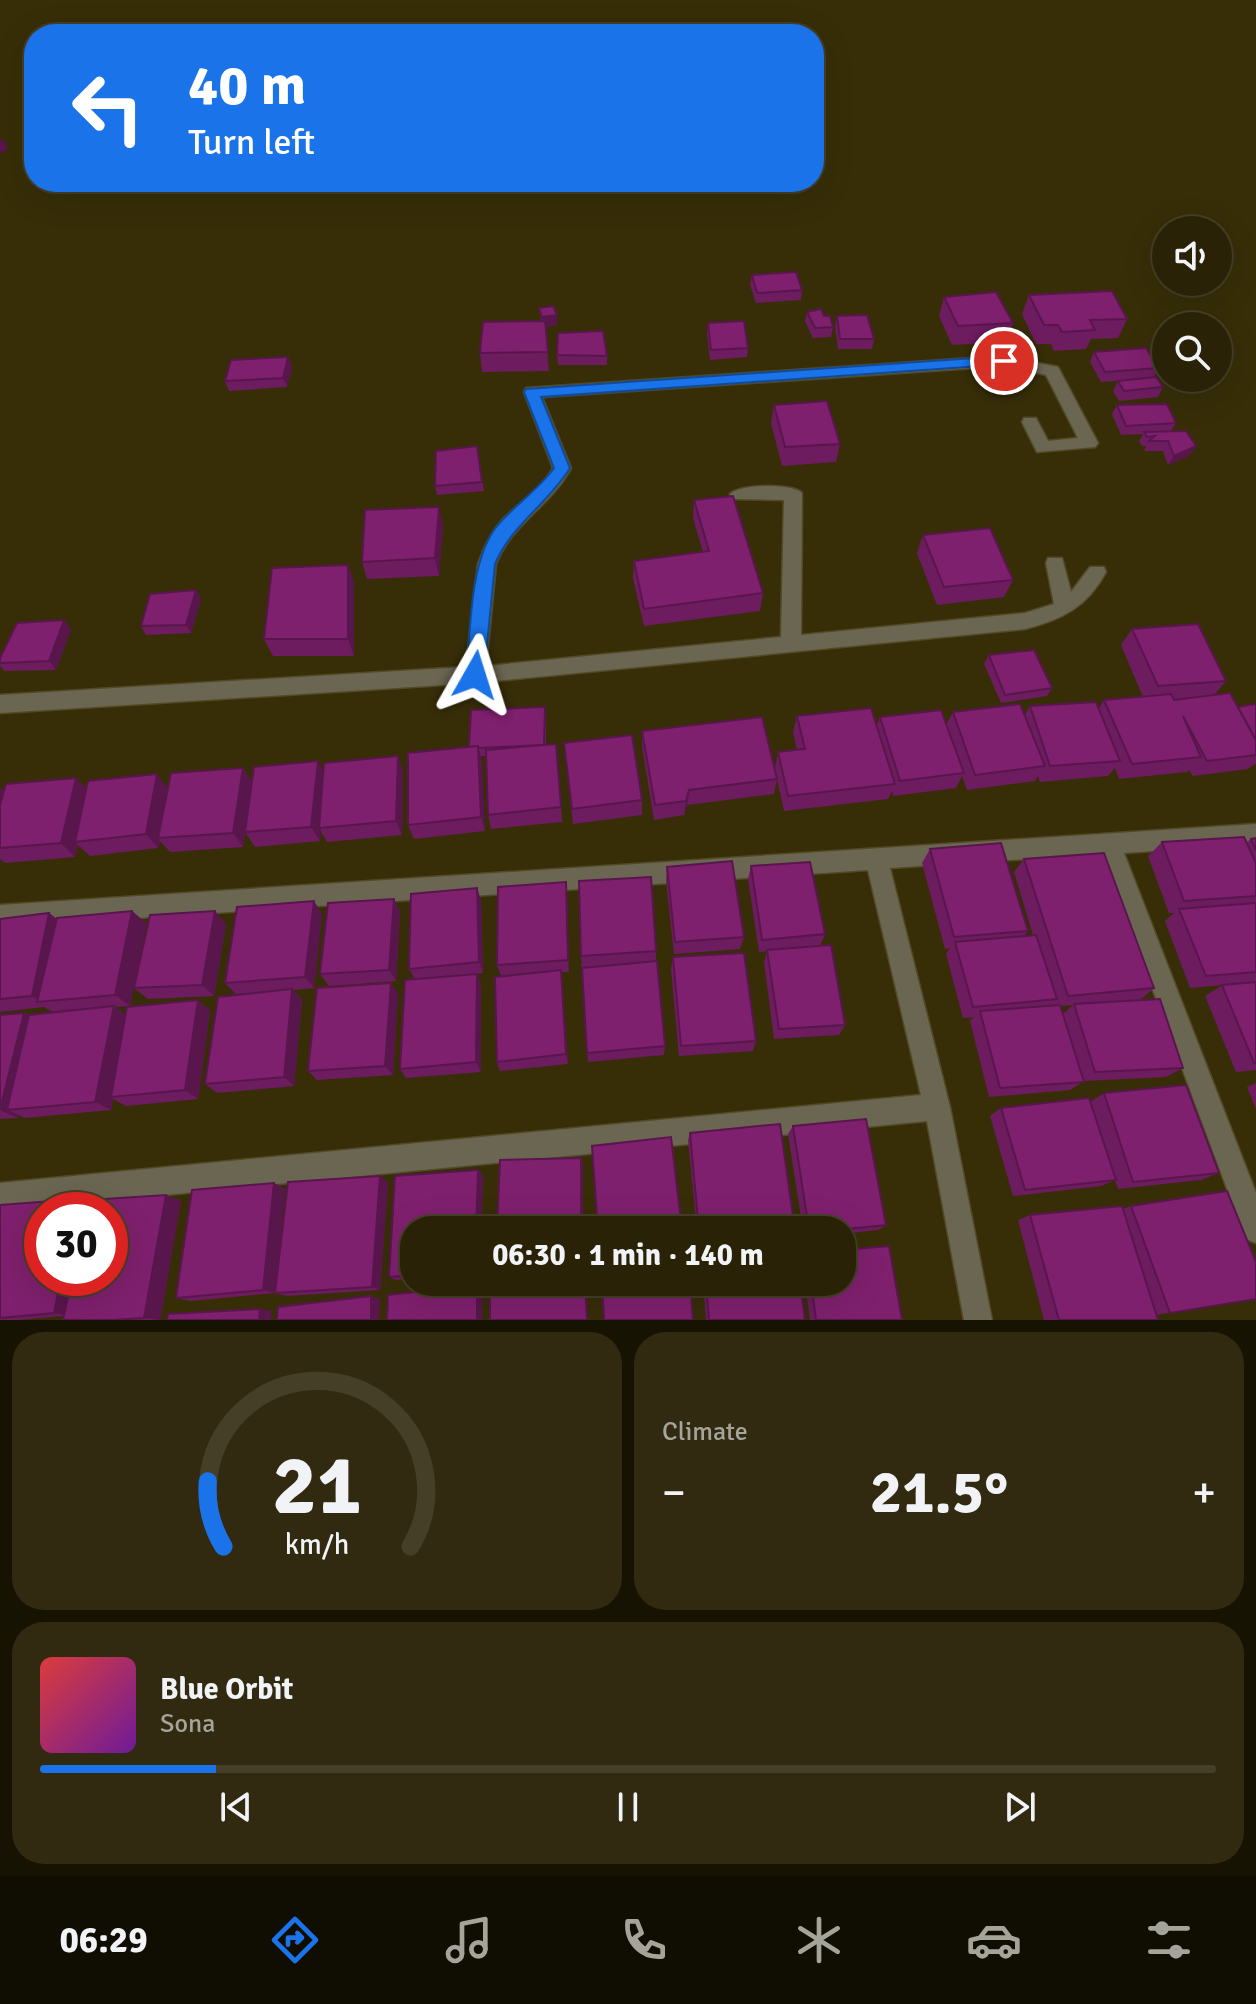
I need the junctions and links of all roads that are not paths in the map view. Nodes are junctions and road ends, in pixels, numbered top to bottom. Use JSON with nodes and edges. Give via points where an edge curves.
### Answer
{"nodes":[{"id":1,"x":1030,"y":422,"type":"dead end"},
{"id":2,"x":739,"y":494,"type":"dead end"},
{"id":3,"x":1055,"y":563,"type":"dead end"},
{"id":4,"x":1097,"y":572,"type":"dead end"},
{"id":5,"x":1064,"y":607,"type":"junction"},
{"id":6,"x":791,"y":645,"type":"junction"},
{"id":7,"x":475,"y":675,"type":"junction"},
{"id":8,"x":0,"y":704,"type":"edge"},
{"id":9,"x":1256,"y":834,"type":"edge"},
{"id":10,"x":1110,"y":845,"type":"junction"},
{"id":11,"x":877,"y":860,"type":"junction"},
{"id":12,"x":0,"y":916,"type":"edge"},
{"id":13,"x":937,"y":1107,"type":"junction"},
{"id":14,"x":0,"y":1197,"type":"edge"},
{"id":15,"x":1256,"y":1229,"type":"edge"},
{"id":16,"x":978,"y":1320,"type":"edge"}],
"edges":[{"from":1,"to":7,"type":"street","via":[[1043,448],[1089,443],[1052,371],[1004,361],[532,392],[562,468],[493,548]]},
{"from":2,"to":6,"type":"street","via":[[793,493]]},
{"from":3,"to":5,"type":"street"},
{"from":4,"to":5,"type":"street","via":[[1081,597]]},
{"from":5,"to":6,"type":"street","via":[[1025,621]]},
{"from":6,"to":7,"type":"street"},
{"from":7,"to":8,"type":"street"},
{"from":9,"to":10,"type":"street"},
{"from":10,"to":11,"type":"street"},
{"from":10,"to":15,"type":"street"},
{"from":11,"to":12,"type":"street"},
{"from":11,"to":13,"type":"street"},
{"from":13,"to":14,"type":"street"},
{"from":13,"to":16,"type":"street"}]}
